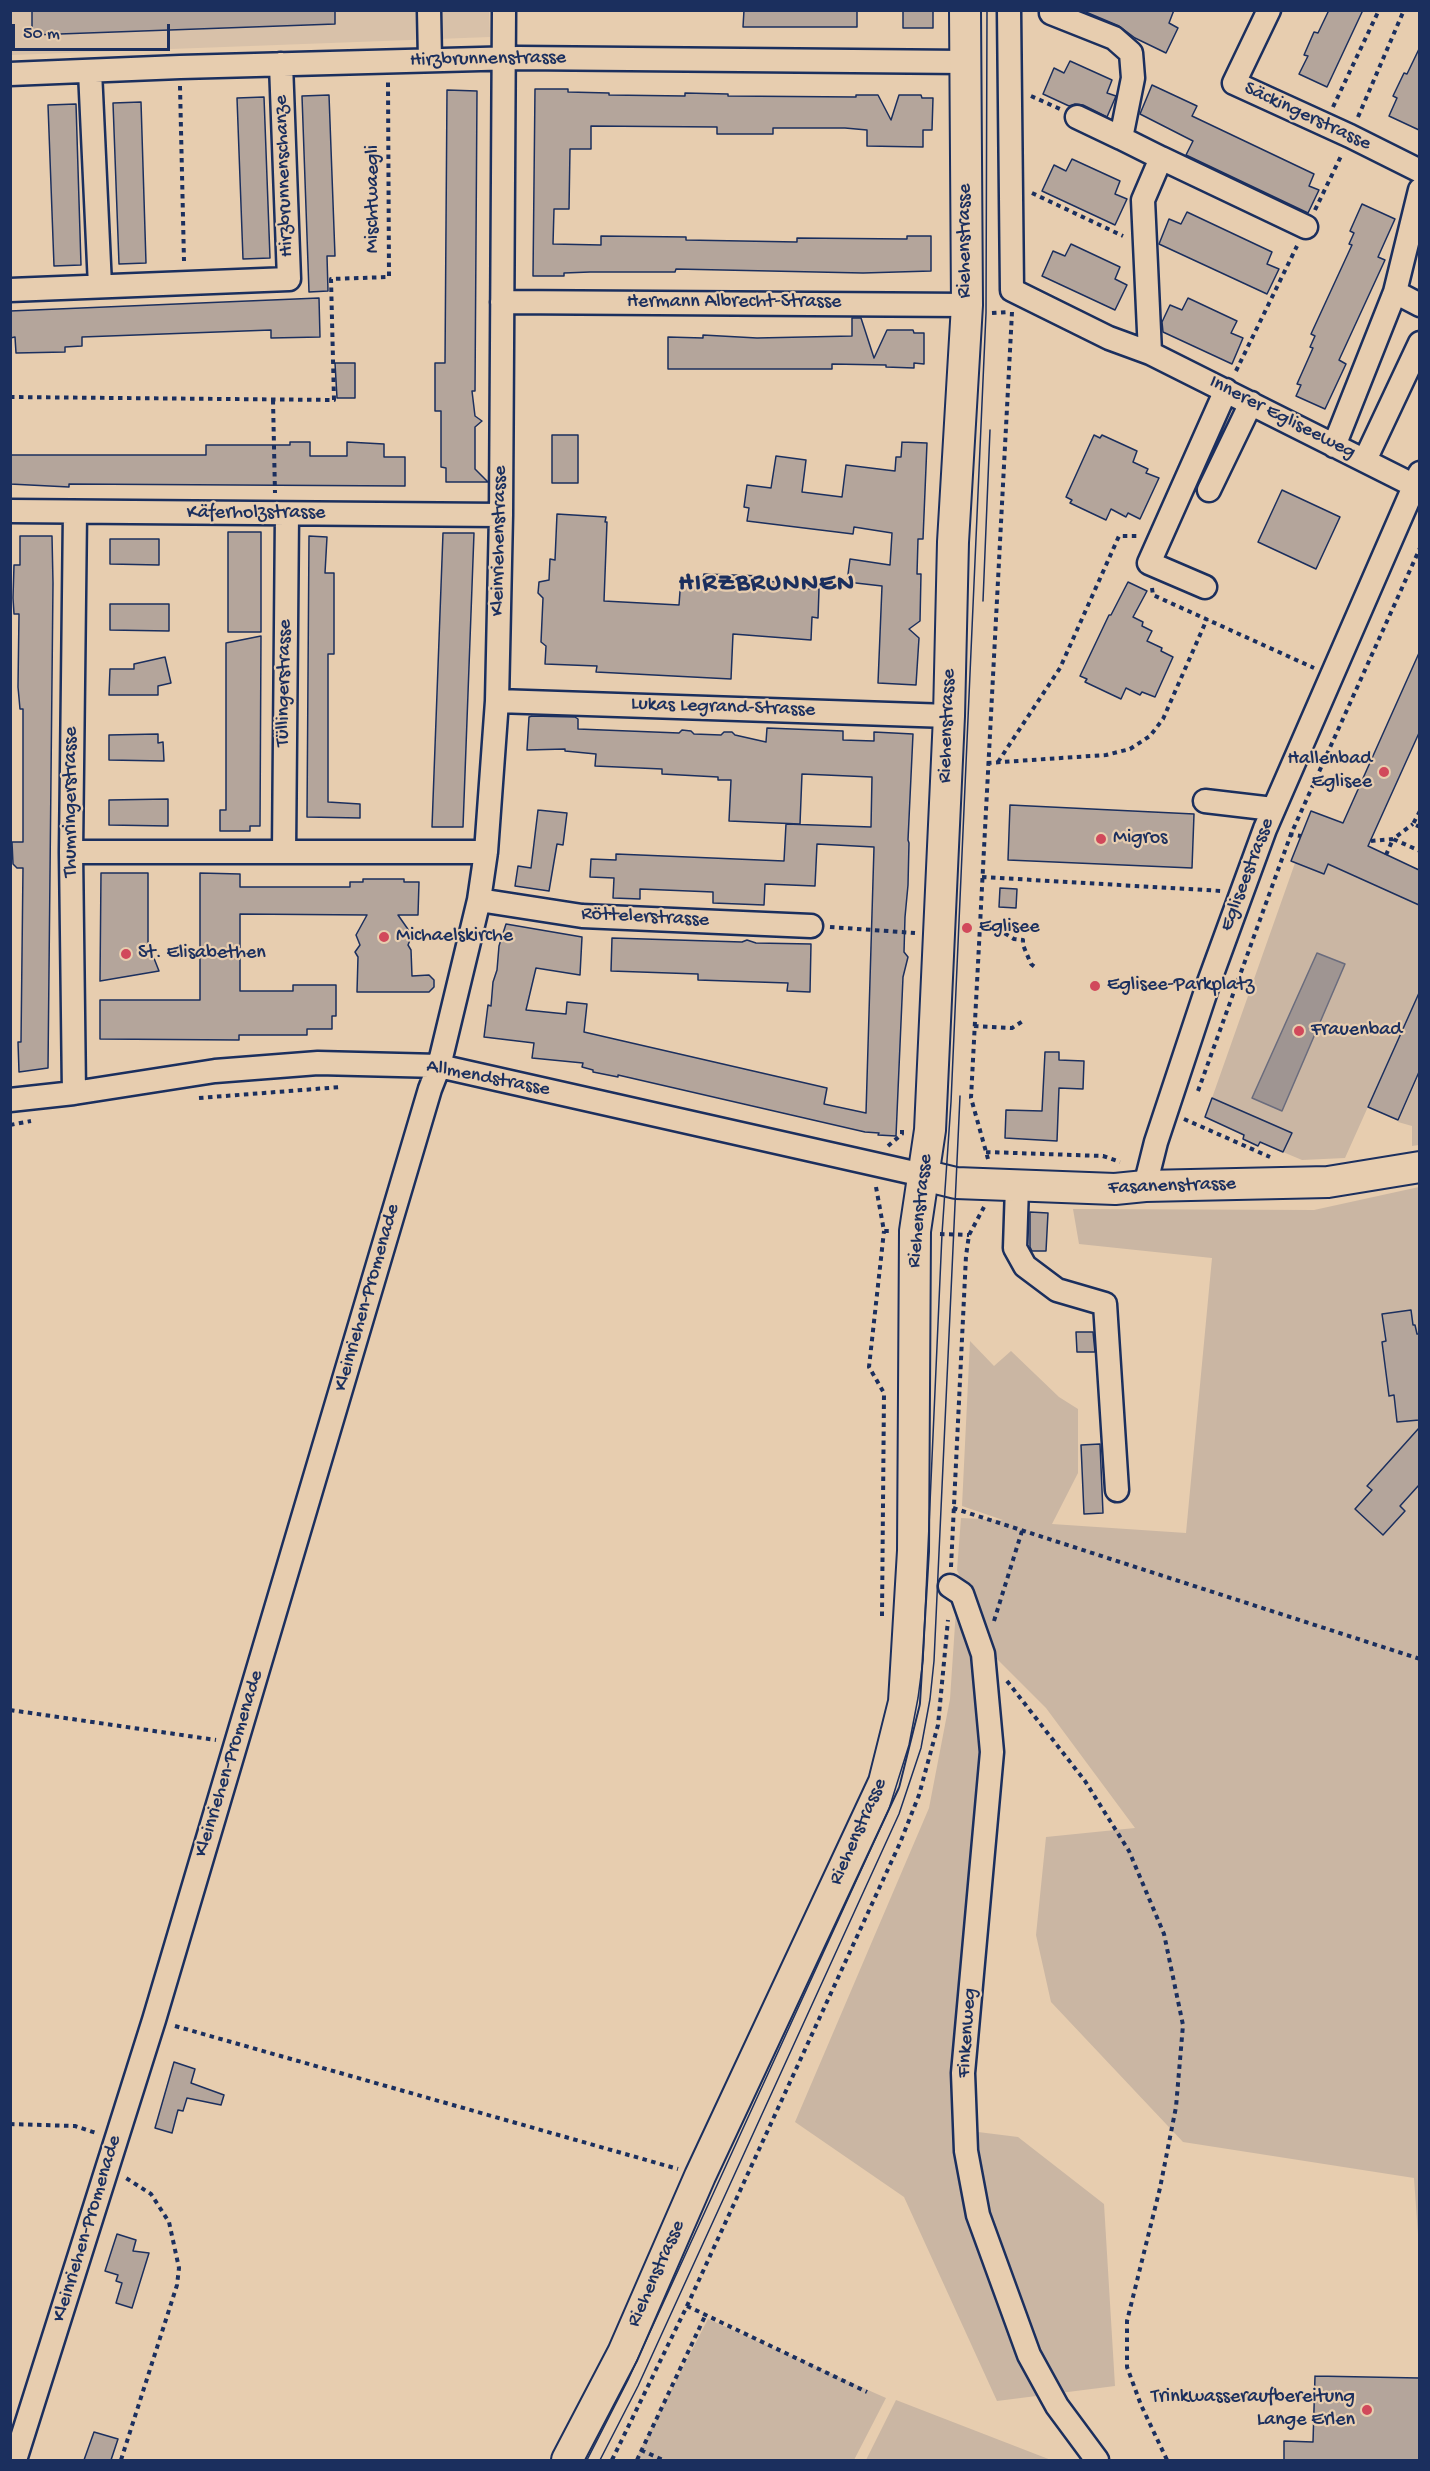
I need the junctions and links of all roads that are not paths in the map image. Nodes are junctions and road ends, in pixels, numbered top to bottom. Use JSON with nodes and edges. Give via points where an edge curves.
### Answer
{"nodes":[{"id":1,"x":429,"y":10,"type":"edge"},
{"id":2,"x":504,"y":10,"type":"edge"},
{"id":3,"x":965,"y":10,"type":"edge"},
{"id":4,"x":1009,"y":10,"type":"edge"},
{"id":5,"x":1269,"y":10,"type":"edge"},
{"id":6,"x":1051,"y":13,"type":"dead end"},
{"id":7,"x":505,"y":59,"type":"junction"},
{"id":8,"x":430,"y":60,"type":"junction"},
{"id":9,"x":965,"y":62,"type":"junction"},
{"id":10,"x":281,"y":64,"type":"junction"},
{"id":11,"x":90,"y":71,"type":"junction"},
{"id":12,"x":10,"y":74,"type":"edge"},
{"id":13,"x":1077,"y":117,"type":"road end"},
{"id":14,"x":1121,"y":138,"type":"junction"},
{"id":15,"x":1161,"y":158,"type":"junction"},
{"id":16,"x":1419,"y":171,"type":"edge"},
{"id":17,"x":1419,"y":190,"type":"edge"},
{"id":18,"x":1306,"y":227,"type":"road end"},
{"id":19,"x":100,"y":286,"type":"junction"},
{"id":20,"x":10,"y":290,"type":"edge"},
{"id":21,"x":1395,"y":292,"type":"junction"},
{"id":22,"x":502,"y":302,"type":"junction"},
{"id":23,"x":967,"y":304,"type":"junction"},
{"id":24,"x":1419,"y":305,"type":"edge"},
{"id":25,"x":1419,"y":343,"type":"edge"},
{"id":26,"x":1150,"y":353,"type":"junction"},
{"id":27,"x":1226,"y":390,"type":"junction"},
{"id":28,"x":1251,"y":403,"type":"junction"},
{"id":29,"x":1334,"y":446,"type":"junction"},
{"id":30,"x":1365,"y":460,"type":"junction"},
{"id":31,"x":1416,"y":479,"type":"edge"},
{"id":32,"x":1209,"y":490,"type":"dead end"},
{"id":33,"x":10,"y":511,"type":"edge"},
{"id":34,"x":75,"y":512,"type":"junction"},
{"id":35,"x":287,"y":514,"type":"junction"},
{"id":36,"x":501,"y":515,"type":"junction"},
{"id":37,"x":1205,"y":587,"type":"dead end"},
{"id":38,"x":497,"y":700,"type":"junction"},
{"id":39,"x":949,"y":716,"type":"junction"},
{"id":40,"x":1205,"y":801,"type":"dead end"},
{"id":41,"x":1273,"y":809,"type":"junction"},
{"id":42,"x":71,"y":852,"type":"junction"},
{"id":43,"x":284,"y":852,"type":"junction"},
{"id":44,"x":486,"y":852,"type":"junction"},
{"id":45,"x":479,"y":900,"type":"junction"},
{"id":46,"x":811,"y":926,"type":"road end"},
{"id":47,"x":439,"y":1066,"type":"junction"},
{"id":48,"x":74,"y":1093,"type":"junction"},
{"id":49,"x":10,"y":1100,"type":"edge"},
{"id":50,"x":1419,"y":1167,"type":"edge"},
{"id":51,"x":923,"y":1175,"type":"junction"},
{"id":52,"x":1146,"y":1181,"type":"junction"},
{"id":53,"x":1017,"y":1186,"type":"junction"},
{"id":54,"x":1117,"y":1490,"type":"dead end"},
{"id":55,"x":950,"y":1586,"type":"road end"},
{"id":56,"x":15,"y":2460,"type":"edge"},
{"id":57,"x":567,"y":2460,"type":"edge"},
{"id":58,"x":1097,"y":2460,"type":"edge"}],
"edges":[{"from":1,"to":8,"type":"street"},
{"from":2,"to":7,"type":"street","name":"Kleinriehenstrasse"},
{"from":3,"to":9,"type":"main road","name":"Riehenstrasse"},
{"from":4,"to":26,"type":"street","name":"Innerer Egliseeweg","via":[[1011,290],[1109,338]]},
{"from":5,"to":16,"type":"street","name":"Säckingerstrasse","via":[[1234,83]]},
{"from":6,"to":14,"type":"street","via":[[1114,38],[1131,53],[1133,78]]},
{"from":7,"to":8,"type":"street","name":"Hirzbrunnenstrasse"},
{"from":7,"to":9,"type":"street","name":"Hirzbrunnenstrasse"},
{"from":7,"to":22,"type":"street","name":"Kleinriehenstrasse"},
{"from":8,"to":10,"type":"street","name":"Hirzbrunnenstrasse"},
{"from":9,"to":23,"type":"main road","name":"Riehenstrasse"},
{"from":10,"to":11,"type":"street","name":"Hirzbrunnenstrasse"},
{"from":10,"to":19,"type":"street","name":"Hirzbrunnenschanze","via":[[289,279]]},
{"from":11,"to":12,"type":"street","name":"Hirzbrunnenstrasse"},
{"from":11,"to":19,"type":"street"},
{"from":13,"to":14,"type":"street"},
{"from":14,"to":15,"type":"street"},
{"from":15,"to":18,"type":"street"},
{"from":15,"to":26,"type":"street","via":[[1143,200]]},
{"from":17,"to":21,"type":"street"},
{"from":19,"to":20,"type":"street","name":"Hirzbrunnenschanze"},
{"from":21,"to":24,"type":"street"},
{"from":21,"to":29,"type":"street"},
{"from":22,"to":23,"type":"street","name":"Hermann Albrecht-Strasse"},
{"from":22,"to":36,"type":"street","name":"Kleinriehenstrasse"},
{"from":23,"to":39,"type":"main road","name":"Riehenstrasse","via":[[953,542]]},
{"from":25,"to":30,"type":"street"},
{"from":26,"to":27,"type":"street","name":"Innerer Egliseeweg"},
{"from":27,"to":28,"type":"street","name":"Innerer Egliseeweg"},
{"from":27,"to":37,"type":"street","via":[[1149,563]]},
{"from":28,"to":29,"type":"street","name":"Innerer Egliseeweg"},
{"from":28,"to":32,"type":"street"},
{"from":29,"to":30,"type":"street","name":"Innerer Egliseeweg"},
{"from":30,"to":31,"type":"street","name":"Innerer Egliseeweg"},
{"from":31,"to":41,"type":"street","name":"Egliseestrasse"},
{"from":33,"to":34,"type":"street","name":"Käferholzstrasse"},
{"from":34,"to":35,"type":"street","name":"Käferholzstrasse"},
{"from":34,"to":42,"type":"street","name":"Thumringerstrasse"},
{"from":35,"to":36,"type":"street","name":"Käferholzstrasse"},
{"from":35,"to":43,"type":"street","name":"Tüllingerstrasse"},
{"from":36,"to":38,"type":"street","name":"Kleinriehenstrasse"},
{"from":38,"to":39,"type":"street","name":"Lukas Legrand-Strasse"},
{"from":38,"to":44,"type":"street","name":"Kleinriehenstrasse"},
{"from":39,"to":51,"type":"main road","name":"Riehenstrasse","via":[[930,1120]]},
{"from":40,"to":41,"type":"street"},
{"from":41,"to":52,"type":"street","name":"Egliseestrasse","via":[[1240,896]]},
{"from":42,"to":43,"type":"street"},
{"from":42,"to":48,"type":"street","name":"Thumringerstrasse"},
{"from":43,"to":44,"type":"street"},
{"from":44,"to":45,"type":"street","name":"Kleinriehenstrasse"},
{"from":45,"to":46,"type":"street","name":"Röttelerstrasse","via":[[582,916]]},
{"from":45,"to":47,"type":"street","name":"Kleinriehenstrasse"},
{"from":47,"to":48,"type":"street","name":"Allmendstrasse","via":[[318,1063],[214,1071]]},
{"from":47,"to":51,"type":"street","name":"Allmendstrasse"},
{"from":47,"to":56,"type":"street","name":"Kleinriehen-Promenade","via":[[154,2020]]},
{"from":48,"to":49,"type":"street","name":"Allmendstrasse"},
{"from":50,"to":52,"type":"main road","name":"Fasanenstrasse","via":[[1328,1182]]},
{"from":51,"to":53,"type":"main road","name":"Fasanenstrasse","via":[[956,1183]]},
{"from":51,"to":57,"type":"main road","name":"Riehenstrasse","via":[[915,1232],[913,1551],[904,1702],[884,1782],[622,2353]]},
{"from":52,"to":53,"type":"main road","name":"Fasanenstrasse","via":[[1115,1189]]},
{"from":53,"to":54,"type":"street","via":[[1015,1248],[1025,1266],[1057,1290],[1105,1304]]},
{"from":55,"to":58,"type":"street","name":"Finkenweg","via":[[962,1594],[983,1654],[992,1752],[963,2073],[966,2151],[978,2215],[1029,2355],[1057,2406]]}]}
